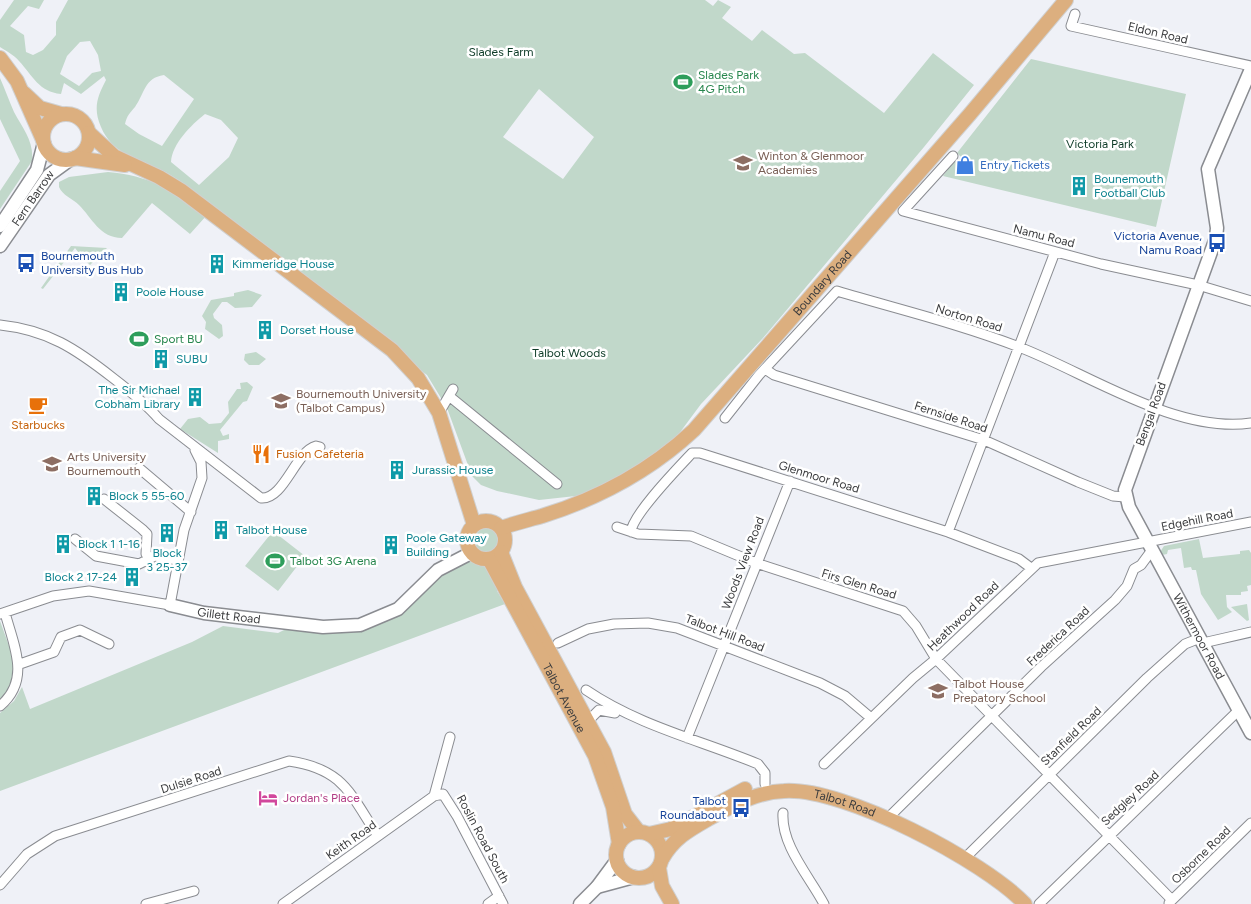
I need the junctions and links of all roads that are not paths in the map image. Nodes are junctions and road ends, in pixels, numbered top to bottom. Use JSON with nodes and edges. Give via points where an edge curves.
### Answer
{"nodes":[{"id":1,"x":1066,"y":0,"type":"edge"},
{"id":2,"x":1075,"y":14,"type":"dead end"},
{"id":3,"x":0,"y":58,"type":"edge"},
{"id":4,"x":1251,"y":68,"type":"edge"},
{"id":5,"x":21,"y":90,"type":"junction"},
{"id":6,"x":61,"y":114,"type":"junction"},
{"id":7,"x":88,"y":133,"type":"junction"},
{"id":8,"x":44,"y":142,"type":"junction"},
{"id":9,"x":953,"y":156,"type":"dead end"},
{"id":10,"x":73,"y":158,"type":"junction"},
{"id":11,"x":133,"y":166,"type":"junction"},
{"id":12,"x":0,"y":226,"type":"edge"},
{"id":13,"x":0,"y":246,"type":"edge"},
{"id":14,"x":1055,"y":252,"type":"junction"},
{"id":15,"x":1198,"y":285,"type":"junction"},
{"id":16,"x":1251,"y":300,"type":"edge"},
{"id":17,"x":4,"y":325,"type":"edge"},
{"id":18,"x":1019,"y":347,"type":"junction"},
{"id":19,"x":765,"y":369,"type":"junction"},
{"id":20,"x":1154,"y":406,"type":"junction"},
{"id":21,"x":439,"y":413,"type":"junction"},
{"id":22,"x":725,"y":418,"type":"dead end"},
{"id":23,"x":1251,"y":423,"type":"edge"},
{"id":24,"x":984,"y":440,"type":"junction"},
{"id":25,"x":320,"y":447,"type":"dead end"},
{"id":26,"x":194,"y":448,"type":"junction"},
{"id":27,"x":139,"y":468,"type":"dead end"},
{"id":28,"x":790,"y":482,"type":"junction"},
{"id":29,"x":557,"y":484,"type":"dead end"},
{"id":30,"x":1125,"y":497,"type":"junction"},
{"id":31,"x":104,"y":499,"type":"dead end"},
{"id":32,"x":190,"y":512,"type":"junction"},
{"id":33,"x":1251,"y":522,"type":"edge"},
{"id":34,"x":478,"y":523,"type":"junction"},
{"id":35,"x":618,"y":527,"type":"dead end"},
{"id":36,"x":503,"y":532,"type":"junction"},
{"id":37,"x":630,"y":532,"type":"junction"},
{"id":38,"x":948,"y":532,"type":"junction"},
{"id":39,"x":75,"y":539,"type":"dead end"},
{"id":40,"x":1150,"y":546,"type":"junction"},
{"id":41,"x":470,"y":550,"type":"junction"},
{"id":42,"x":495,"y":555,"type":"junction"},
{"id":43,"x":151,"y":558,"type":"junction"},
{"id":44,"x":177,"y":560,"type":"junction"},
{"id":45,"x":756,"y":563,"type":"junction"},
{"id":46,"x":1031,"y":568,"type":"junction"},
{"id":47,"x":170,"y":605,"type":"junction"},
{"id":48,"x":2,"y":614,"type":"edge"},
{"id":49,"x":1251,"y":632,"type":"edge"},
{"id":50,"x":1202,"y":640,"type":"junction"},
{"id":51,"x":558,"y":643,"type":"dead end"},
{"id":52,"x":109,"y":644,"type":"dead end"},
{"id":53,"x":723,"y":646,"type":"junction"},
{"id":54,"x":936,"y":659,"type":"junction"},
{"id":55,"x":20,"y":664,"type":"junction"},
{"id":56,"x":586,"y":690,"type":"dead end"},
{"id":57,"x":0,"y":706,"type":"edge"},
{"id":58,"x":1239,"y":710,"type":"junction"},
{"id":59,"x":992,"y":715,"type":"junction"},
{"id":60,"x":871,"y":718,"type":"junction"},
{"id":61,"x":588,"y":721,"type":"junction"},
{"id":62,"x":641,"y":721,"type":"junction"},
{"id":63,"x":1251,"y":733,"type":"edge"},
{"id":64,"x":450,"y":737,"type":"dead end"},
{"id":65,"x":687,"y":738,"type":"junction"},
{"id":66,"x":824,"y":764,"type":"dead end"},
{"id":67,"x":1049,"y":775,"type":"junction"},
{"id":68,"x":765,"y":784,"type":"junction"},
{"id":69,"x":434,"y":796,"type":"junction"},
{"id":70,"x":849,"y":802,"type":"junction"},
{"id":71,"x":784,"y":813,"type":"dead end"},
{"id":72,"x":887,"y":819,"type":"junction"},
{"id":73,"x":1251,"y":823,"type":"edge"},
{"id":74,"x":644,"y":833,"type":"junction"},
{"id":75,"x":1109,"y":835,"type":"junction"},
{"id":76,"x":378,"y":836,"type":"junction"},
{"id":77,"x":619,"y":844,"type":"junction"},
{"id":78,"x":964,"y":859,"type":"junction"},
{"id":79,"x":617,"y":860,"type":"junction"},
{"id":80,"x":660,"y":863,"type":"junction"},
{"id":81,"x":639,"y":877,"type":"junction"},
{"id":82,"x":0,"y":886,"type":"edge"},
{"id":83,"x":597,"y":887,"type":"junction"},
{"id":84,"x":194,"y":891,"type":"dead end"},
{"id":85,"x":501,"y":900,"type":"edge"},
{"id":86,"x":670,"y":900,"type":"edge"},
{"id":87,"x":1170,"y":902,"type":"edge"},
{"id":88,"x":146,"y":904,"type":"edge"},
{"id":89,"x":283,"y":904,"type":"edge"},
{"id":90,"x":488,"y":904,"type":"edge"},
{"id":91,"x":580,"y":904,"type":"edge"},
{"id":92,"x":824,"y":904,"type":"edge"},
{"id":93,"x":1026,"y":904,"type":"edge"},
{"id":94,"x":1039,"y":904,"type":"edge"}],
"edges":[{"from":1,"to":36,"type":"main road","name":"Boundary Road","via":[[694,430],[670,453],[635,476],[584,501]]},
{"from":2,"to":4,"type":"street","name":"Eldon Road","via":[[1071,26]]},
{"from":3,"to":5,"type":"main road"},
{"from":4,"to":15,"type":"street","name":"Bengal Road","via":[[1208,169],[1217,228]]},
{"from":5,"to":6,"type":"main road","via":[[40,108]]},
{"from":5,"to":8,"type":"main road"},
{"from":6,"to":7,"type":"main road","via":[[78,117],[86,125]]},
{"from":6,"to":8,"type":"main road","via":[[47,124]]},
{"from":7,"to":10,"type":"main road","via":[[86,148]]},
{"from":7,"to":11,"type":"main road","via":[[114,156]]},
{"from":8,"to":10,"type":"main road","via":[[54,156]]},
{"from":8,"to":12,"type":"street","name":"Fern Barrow","via":[[37,170]]},
{"from":9,"to":14,"type":"street","name":"Namu Road","via":[[904,211]]},
{"from":10,"to":11,"type":"main road"},
{"from":10,"to":13,"type":"street","name":"Fern Barrow","via":[[49,175]]},
{"from":11,"to":21,"type":"main road","via":[[182,191],[392,350],[418,378]]},
{"from":14,"to":15,"type":"street","name":"Namu Road"},
{"from":14,"to":18,"type":"street"},
{"from":15,"to":16,"type":"street","name":"Namu Road"},
{"from":15,"to":20,"type":"street","name":"Bengal Road"},
{"from":17,"to":26,"type":"street","via":[[35,331],[72,348],[149,406],[159,419]]},
{"from":18,"to":19,"type":"street","name":"Norton Road","via":[[837,291]]},
{"from":18,"to":20,"type":"street","name":"Norton Road","via":[[1120,394]]},
{"from":18,"to":24,"type":"street"},
{"from":19,"to":22,"type":"street","name":"Norton Road"},
{"from":19,"to":24,"type":"street","name":"Fernside Road","via":[[774,375]]},
{"from":20,"to":23,"type":"street","name":"Norton Road","via":[[1210,423]]},
{"from":20,"to":30,"type":"street","name":"Bengal Road","via":[[1128,477]]},
{"from":21,"to":29,"type":"street","via":[[451,392],[459,404]]},
{"from":21,"to":34,"type":"main road"},
{"from":24,"to":30,"type":"street","name":"Fernside Road","via":[[1078,482],[1113,496]]},
{"from":24,"to":38,"type":"street"},
{"from":25,"to":26,"type":"street","via":[[307,451],[273,495],[265,499],[255,495]]},
{"from":26,"to":32,"type":"street","via":[[202,472]]},
{"from":27,"to":32,"type":"street"},
{"from":28,"to":37,"type":"street","name":"Glenmoor Road","via":[[692,453],[635,520]]},
{"from":28,"to":38,"type":"street","name":"Glenmoor Road"},
{"from":28,"to":45,"type":"street","name":"Woods View Road"},
{"from":30,"to":40,"type":"street"},
{"from":31,"to":43,"type":"street","via":[[147,534],[146,554]]},
{"from":32,"to":44,"type":"street"},
{"from":33,"to":40,"type":"street","name":"Edgehill Road"},
{"from":34,"to":36,"type":"main road","via":[[493,522]]},
{"from":34,"to":41,"type":"main road","via":[[467,537]]},
{"from":35,"to":37,"type":"street","name":"Firs Glen Road"},
{"from":36,"to":42,"type":"main road","via":[[505,543]]},
{"from":37,"to":45,"type":"street","name":"Firs Glen Road","via":[[691,536]]},
{"from":38,"to":46,"type":"street","name":"Glenmoor Road","via":[[1019,559]]},
{"from":39,"to":43,"type":"street","via":[[96,556],[139,564]]},
{"from":40,"to":46,"type":"street","name":"Heathwood Road","via":[[1046,561]]},
{"from":40,"to":50,"type":"street","name":"Withermoor Road"},
{"from":40,"to":59,"type":"street","name":"Frederica Road","via":[[1141,566],[1134,569],[1127,586],[1115,600]]},
{"from":41,"to":42,"type":"main road","via":[[477,557]]},
{"from":41,"to":47,"type":"street","name":"Gillett Road","via":[[424,582],[398,610],[360,626],[323,628],[204,613]]},
{"from":42,"to":61,"type":"main road","name":"Talbot Avenue"},
{"from":42,"to":77,"type":"main road","name":"Talbot Avenue","via":[[595,756],[613,807]]},
{"from":43,"to":44,"type":"street"},
{"from":44,"to":47,"type":"street"},
{"from":45,"to":53,"type":"street","name":"Woods View Road"},
{"from":45,"to":54,"type":"street","name":"Firs Glen Road","via":[[903,611]]},
{"from":46,"to":54,"type":"street","name":"Heathwood Road"},
{"from":47,"to":48,"type":"street","name":"Gillett Road","via":[[88,591],[53,596]]},
{"from":48,"to":55,"type":"street"},
{"from":49,"to":50,"type":"street","name":"Stanfield Road"},
{"from":50,"to":58,"type":"street","name":"Withermoor Road"},
{"from":50,"to":67,"type":"street","name":"Stanfield Road","via":[[1185,644]]},
{"from":51,"to":53,"type":"street","name":"Talbot Hill Road","via":[[588,630],[631,622],[677,628]]},
{"from":52,"to":55,"type":"street","via":[[80,630],[61,637],[54,652]]},
{"from":53,"to":60,"type":"street","name":"Talbot Hill Road","via":[[838,691]]},
{"from":53,"to":65,"type":"street","name":"Woods View Road"},
{"from":54,"to":59,"type":"street","name":"Firs Glen Road"},
{"from":54,"to":60,"type":"street","name":"Heathwood Road"},
{"from":55,"to":57,"type":"street","via":[[14,690]]},
{"from":56,"to":62,"type":"street"},
{"from":58,"to":63,"type":"street","name":"Withermoor Road"},
{"from":58,"to":75,"type":"street","name":"Sedgley Road"},
{"from":59,"to":67,"type":"street","name":"Firs Glen Road"},
{"from":59,"to":72,"type":"street","name":"Frederica Road"},
{"from":60,"to":66,"type":"street","name":"Heathwood Road"},
{"from":61,"to":62,"type":"street","via":[[595,712],[603,709]]},
{"from":61,"to":74,"type":"main road","name":"Talbot Avenue","via":[[610,766],[625,814]]},
{"from":62,"to":65,"type":"street"},
{"from":64,"to":69,"type":"street"},
{"from":65,"to":68,"type":"street","via":[[758,764],[765,773]]},
{"from":67,"to":75,"type":"street","name":"Firs Glen Road"},
{"from":67,"to":78,"type":"street","name":"Stanfield Road"},
{"from":68,"to":70,"type":"main road","via":[[807,786]]},
{"from":68,"to":74,"type":"main road","via":[[726,798],[671,829]]},
{"from":69,"to":76,"type":"street","name":"Keith Road"},
{"from":69,"to":85,"type":"street","name":"Roslin Road South","via":[[443,794],[448,799]]},
{"from":70,"to":72,"type":"main road","name":"Talbot Road"},
{"from":70,"to":80,"type":"main road","name":"Talbot Road","via":[[796,791],[750,797],[678,836]]},
{"from":71,"to":92,"type":"street","via":[[784,830],[794,854]]},
{"from":72,"to":78,"type":"main road","name":"Talbot Road"},
{"from":73,"to":87,"type":"street","name":"Osborne Road"},
{"from":74,"to":77,"type":"main road","via":[[626,836]]},
{"from":74,"to":80,"type":"main road","via":[[660,844]]},
{"from":75,"to":87,"type":"street","name":"Firs Glen Road"},
{"from":75,"to":94,"type":"street","name":"Sedgley Road"},
{"from":76,"to":82,"type":"street","name":"Dulsie Road","via":[[338,779],[318,767],[290,761],[56,836],[27,854]]},
{"from":76,"to":89,"type":"street","name":"Keith Road"},
{"from":77,"to":79,"type":"main road"},
{"from":78,"to":93,"type":"main road","name":"Talbot Road"},
{"from":79,"to":81,"type":"main road","via":[[623,871]]},
{"from":79,"to":83,"type":"street"},
{"from":80,"to":81,"type":"main road"},
{"from":80,"to":86,"type":"main road"},
{"from":81,"to":83,"type":"street"},
{"from":81,"to":86,"type":"main road"},
{"from":83,"to":91,"type":"street"},
{"from":84,"to":88,"type":"street"},
{"from":85,"to":90,"type":"street"}]}
